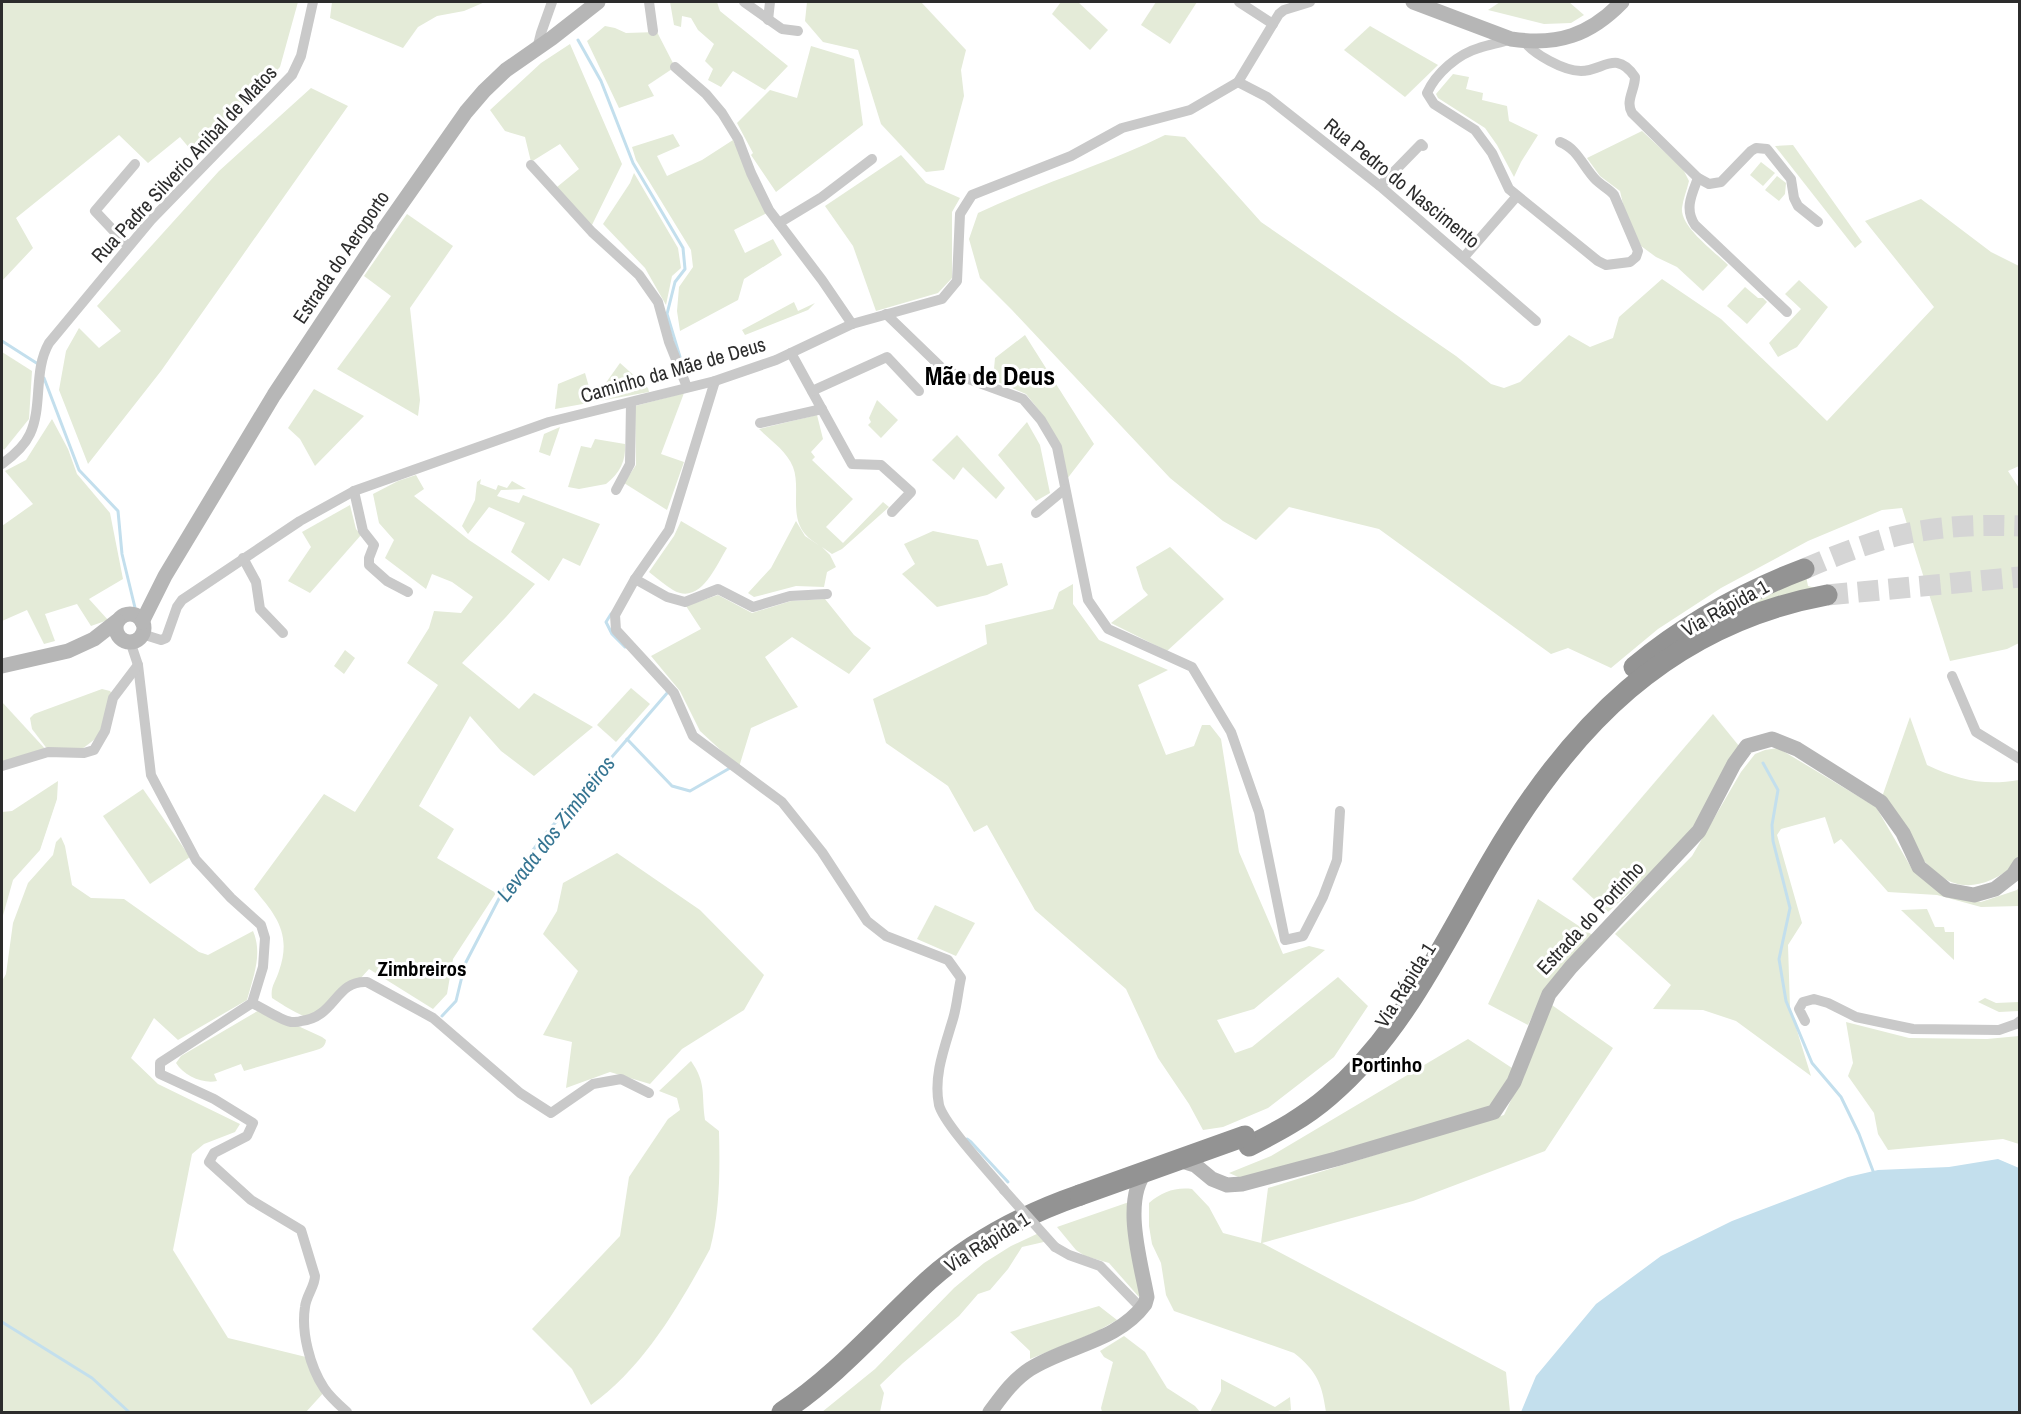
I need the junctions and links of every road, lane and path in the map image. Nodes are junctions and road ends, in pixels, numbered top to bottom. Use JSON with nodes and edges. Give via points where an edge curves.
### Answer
{"nodes":[{"id":1,"x":313,"y":2,"type":"edge"},
{"id":2,"x":552,"y":2,"type":"edge"},
{"id":3,"x":598,"y":2,"type":"edge"},
{"id":4,"x":649,"y":2,"type":"edge"},
{"id":5,"x":744,"y":2,"type":"edge"},
{"id":6,"x":770,"y":2,"type":"edge"},
{"id":7,"x":1239,"y":2,"type":"edge"},
{"id":8,"x":1310,"y":2,"type":"edge"},
{"id":9,"x":1413,"y":2,"type":"edge"},
{"id":10,"x":1622,"y":2,"type":"edge"},
{"id":11,"x":768,"y":20,"type":"junction"},
{"id":12,"x":1273,"y":24,"type":"junction"},
{"id":13,"x":653,"y":31,"type":"dead end"},
{"id":14,"x":798,"y":31,"type":"dead end"},
{"id":15,"x":1518,"y":40,"type":"junction"},
{"id":16,"x":537,"y":49,"type":"junction"},
{"id":17,"x":675,"y":67,"type":"dead end"},
{"id":18,"x":1238,"y":82,"type":"junction"},
{"id":19,"x":1560,"y":142,"type":"dead end"},
{"id":20,"x":1423,"y":146,"type":"dead end"},
{"id":21,"x":872,"y":159,"type":"dead end"},
{"id":22,"x":135,"y":164,"type":"dead end"},
{"id":23,"x":531,"y":165,"type":"dead end"},
{"id":24,"x":1698,"y":178,"type":"junction"},
{"id":25,"x":1380,"y":186,"type":"junction"},
{"id":26,"x":1517,"y":196,"type":"junction"},
{"id":27,"x":1818,"y":222,"type":"dead end"},
{"id":28,"x":779,"y":224,"type":"junction"},
{"id":29,"x":128,"y":246,"type":"junction"},
{"id":30,"x":1464,"y":257,"type":"junction"},
{"id":31,"x":1787,"y":312,"type":"dead end"},
{"id":32,"x":886,"y":314,"type":"junction"},
{"id":33,"x":1536,"y":321,"type":"dead end"},
{"id":34,"x":852,"y":324,"type":"junction"},
{"id":35,"x":791,"y":353,"type":"junction"},
{"id":36,"x":715,"y":381,"type":"junction"},
{"id":37,"x":687,"y":387,"type":"junction"},
{"id":38,"x":812,"y":391,"type":"junction"},
{"id":39,"x":919,"y":391,"type":"dead end"},
{"id":40,"x":631,"y":403,"type":"junction"},
{"id":41,"x":822,"y":409,"type":"junction"},
{"id":42,"x":760,"y":423,"type":"dead end"},
{"id":43,"x":2,"y":464,"type":"edge"},
{"id":44,"x":1065,"y":489,"type":"junction"},
{"id":45,"x":616,"y":490,"type":"dead end"},
{"id":46,"x":354,"y":491,"type":"junction"},
{"id":47,"x":892,"y":512,"type":"dead end"},
{"id":48,"x":1036,"y":513,"type":"dead end"},
{"id":49,"x":243,"y":558,"type":"junction"},
{"id":50,"x":1804,"y":569,"type":"tunnel mouth"},
{"id":51,"x":635,"y":579,"type":"junction"},
{"id":52,"x":408,"y":592,"type":"dead end"},
{"id":53,"x":827,"y":594,"type":"dead end"},
{"id":54,"x":1827,"y":595,"type":"tunnel mouth"},
{"id":55,"x":131,"y":628,"type":"junction"},
{"id":56,"x":283,"y":633,"type":"dead end"},
{"id":57,"x":138,"y":665,"type":"junction"},
{"id":58,"x":2,"y":666,"type":"edge"},
{"id":59,"x":1952,"y":676,"type":"dead end"},
{"id":60,"x":1618,"y":689,"type":"junction"},
{"id":61,"x":2019,"y":759,"type":"edge"},
{"id":62,"x":2,"y":766,"type":"edge"},
{"id":63,"x":1340,"y":811,"type":"dead end"},
{"id":64,"x":2019,"y":864,"type":"edge"},
{"id":65,"x":252,"y":1003,"type":"junction"},
{"id":66,"x":1805,"y":1021,"type":"dead end"},
{"id":67,"x":2019,"y":1021,"type":"edge"},
{"id":68,"x":649,"y":1092,"type":"dead end"},
{"id":69,"x":1082,"y":1201,"type":"junction"},
{"id":70,"x":1142,"y":1309,"type":"junction"},
{"id":71,"x":347,"y":1413,"type":"edge"},
{"id":72,"x":782,"y":1413,"type":"edge"},
{"id":73,"x":801,"y":1413,"type":"edge"},
{"id":74,"x":990,"y":1413,"type":"edge"}],
"edges":[{"from":1,"to":29,"type":"street","name":"Rua Padre Silverio Anibal de Matos","via":[[301,56],[292,75]]},
{"from":2,"to":16,"type":"street"},
{"from":3,"to":16,"type":"street","name":"Estrada do Aeroporto"},
{"from":4,"to":13,"type":"street"},
{"from":5,"to":11,"type":"street"},
{"from":6,"to":11,"type":"street"},
{"from":7,"to":12,"type":"street"},
{"from":8,"to":12,"type":"street","via":[[1284,10]]},
{"from":9,"to":15,"type":"street"},
{"from":10,"to":15,"type":"street","via":[[1607,17],[1579,34],[1560,40]]},
{"from":11,"to":14,"type":"street","via":[[788,31]]},
{"from":12,"to":18,"type":"street"},
{"from":15,"to":24,"type":"street","via":[[1544,58],[1578,71],[1611,62],[1624,66],[1635,77],[1629,109]]},
{"from":15,"to":26,"type":"street","via":[[1465,53],[1427,93],[1434,104],[1475,130]]},
{"from":16,"to":55,"type":"street","name":"Estrada do Aeroporto","via":[[491,84],[459,122],[386,226],[274,395]]},
{"from":17,"to":28,"type":"street","via":[[722,113]]},
{"from":18,"to":25,"type":"street","name":"Rua Pedro do Nascimento","via":[[1267,97]]},
{"from":18,"to":32,"type":"street","name":"Caminho da Mãe de Deus","via":[[1190,110],[1122,128],[1071,156],[972,195],[960,214],[957,281],[942,299]]},
{"from":19,"to":26,"type":"street","via":[[1574,150],[1594,178],[1614,195],[1636,245],[1636,257],[1616,265],[1598,261]]},
{"from":20,"to":25,"type":"street"},
{"from":21,"to":28,"type":"street"},
{"from":22,"to":29,"type":"street","via":[[95,211]]},
{"from":23,"to":37,"type":"street","via":[[592,232],[639,275],[658,302]]},
{"from":24,"to":27,"type":"street","via":[[1709,184],[1720,182],[1751,151],[1767,148],[1791,179],[1798,206]]},
{"from":24,"to":31,"type":"street","via":[[1689,205],[1690,218]]},
{"from":25,"to":30,"type":"street","name":"Rua Pedro do Nascimento"},
{"from":26,"to":30,"type":"street"},
{"from":28,"to":34,"type":"street"},
{"from":29,"to":43,"type":"street","name":"Rua Padre Silverio Anibal de Matos","via":[[44,352],[30,434],[18,452]]},
{"from":30,"to":33,"type":"street","name":"Rua Pedro do Nascimento"},
{"from":32,"to":34,"type":"street","name":"Caminho da Mãe de Deus"},
{"from":32,"to":44,"type":"street","via":[[944,370],[1023,399],[1057,447]]},
{"from":34,"to":35,"type":"street","name":"Caminho da Mãe de Deus"},
{"from":35,"to":36,"type":"street","name":"Caminho da Mãe de Deus"},
{"from":35,"to":38,"type":"street"},
{"from":36,"to":37,"type":"street","name":"Caminho da Mãe de Deus"},
{"from":36,"to":51,"type":"street","via":[[669,530]]},
{"from":37,"to":40,"type":"street","name":"Caminho da Mãe de Deus"},
{"from":38,"to":39,"type":"street","via":[[887,357]]},
{"from":38,"to":41,"type":"street"},
{"from":40,"to":45,"type":"street","via":[[630,464]]},
{"from":40,"to":46,"type":"street","name":"Caminho da Mãe de Deus","via":[[549,422]]},
{"from":41,"to":42,"type":"street"},
{"from":41,"to":47,"type":"street","via":[[852,464],[881,465],[911,492]]},
{"from":44,"to":48,"type":"street"},
{"from":44,"to":63,"type":"street","via":[[1088,600],[1108,629],[1192,667],[1231,732],[1259,812],[1285,940],[1303,936],[1323,897],[1337,860]]},
{"from":46,"to":49,"type":"street","name":"Caminho da Mãe de Deus"},
{"from":46,"to":52,"type":"street","via":[[363,531],[374,545],[369,565]]},
{"from":49,"to":55,"type":"street","name":"Caminho da Mãe de Deus","via":[[183,600],[166,638],[161,640]]},
{"from":49,"to":56,"type":"street","via":[[255,582],[260,609]]},
{"from":50,"to":60,"type":"highway","name":"Via Rápida 1","via":[[1732,600],[1671,638]]},
{"from":51,"to":53,"type":"street","via":[[685,602],[718,589],[753,607],[790,596]]},
{"from":51,"to":70,"type":"street","bridge":true,"via":[[615,615],[616,630],[674,693],[693,736],[782,802],[822,852],[867,921],[886,936],[948,960],[961,978],[938,1085],[940,1107],[952,1127],[1055,1246],[1100,1266]]},
{"from":54,"to":60,"type":"highway","name":"Via Rápida 1","via":[[1750,616],[1720,629]]},
{"from":55,"to":57,"type":"street"},
{"from":55,"to":58,"type":"street","name":"Estrada do Aeroporto","via":[[68,651]]},
{"from":57,"to":62,"type":"street","via":[[114,698],[105,732],[94,750],[48,752]]},
{"from":57,"to":65,"type":"street","via":[[151,775],[196,860],[261,925],[265,938],[263,967]]},
{"from":59,"to":61,"type":"street","via":[[1976,732]]},
{"from":60,"to":69,"type":"highway","name":"Via Rápida 1","bridge":true,"via":[[1567,734],[1520,795],[1401,995],[1342,1070],[1246,1141]]},
{"from":64,"to":70,"type":"street","name":"Estrada do Portinho","via":[[2013,875],[1995,889],[1974,895],[1947,890],[1919,867],[1903,833],[1881,801],[1797,749],[1772,739],[1747,746],[1699,831],[1549,994],[1514,1082],[1494,1112],[1242,1185],[1227,1185],[1212,1179],[1195,1164],[1173,1158],[1158,1160],[1145,1172],[1137,1187],[1134,1227],[1147,1297]]},
{"from":65,"to":68,"type":"street","via":[[292,1022],[307,1021],[321,1016],[348,986],[357,981],[367,982],[433,1018],[520,1093],[552,1113],[593,1084],[621,1079]]},
{"from":65,"to":71,"type":"street","via":[[159,1063],[160,1074],[214,1099],[253,1123],[247,1136],[214,1153],[209,1162],[251,1200],[301,1230],[315,1276],[304,1316],[311,1359],[326,1390]]},
{"from":66,"to":67,"type":"street","via":[[1799,1009],[1803,1002],[1814,999],[1856,1017],[1913,1029],[1999,1030]]},
{"from":69,"to":72,"type":"highway","name":"Via Rápida 1","via":[[1022,1218],[967,1250],[929,1280],[840,1367]]},
{"from":69,"to":73,"type":"highway","name":"Via Rápida 1","via":[[973,1260]]},
{"from":70,"to":74,"type":"street","via":[[1107,1336],[1029,1369],[1008,1388]]}]}
